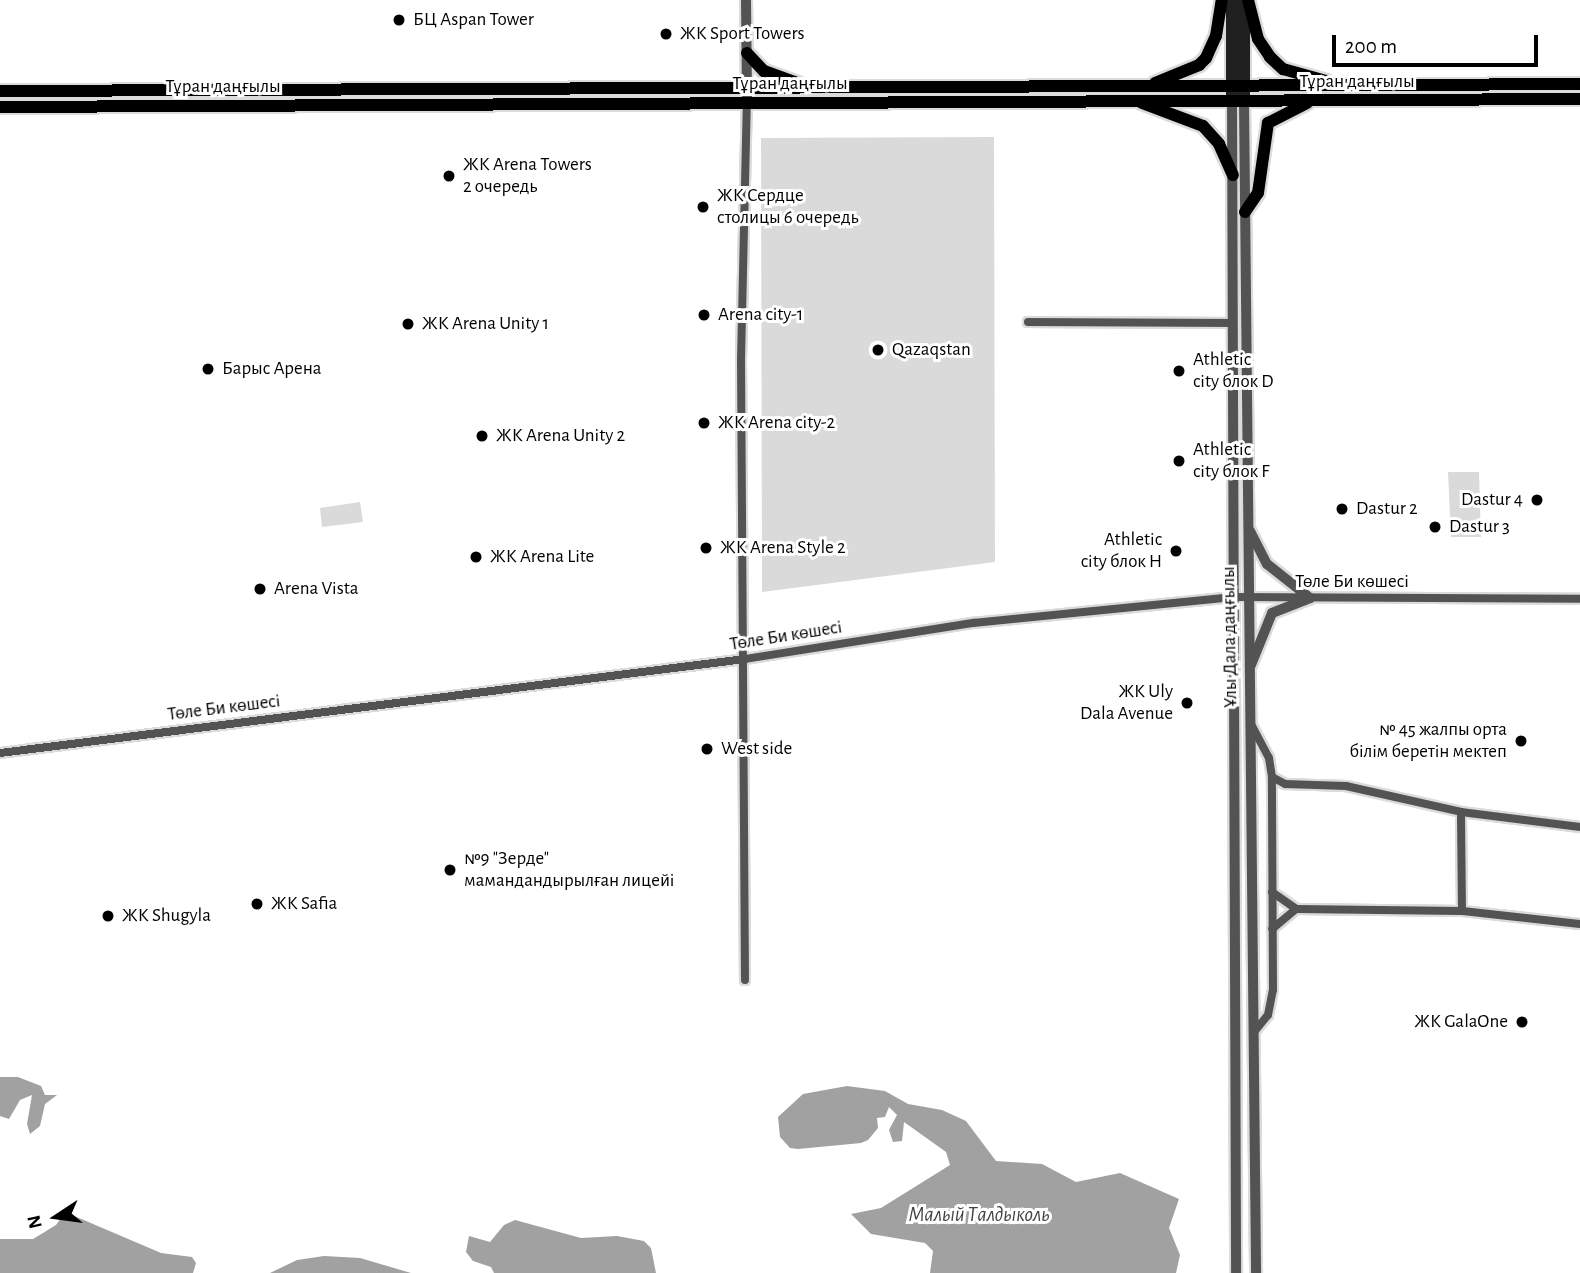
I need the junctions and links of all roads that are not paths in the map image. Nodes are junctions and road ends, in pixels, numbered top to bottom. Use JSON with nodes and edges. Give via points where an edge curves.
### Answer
{"nodes":[{"id":1,"x":746,"y":0,"type":"edge"},
{"id":2,"x":1222,"y":0,"type":"edge"},
{"id":3,"x":1232,"y":0,"type":"edge"},
{"id":4,"x":1246,"y":0,"type":"edge"},
{"id":5,"x":747,"y":54,"type":"junction"},
{"id":6,"x":1580,"y":84,"type":"edge"},
{"id":7,"x":1343,"y":85,"type":"junction"},
{"id":8,"x":1146,"y":86,"type":"junction"},
{"id":9,"x":1238,"y":86,"type":"junction"},
{"id":10,"x":806,"y":87,"type":"junction"},
{"id":11,"x":747,"y":88,"type":"junction"},
{"id":12,"x":0,"y":91,"type":"edge"},
{"id":13,"x":1580,"y":99,"type":"edge"},
{"id":14,"x":1139,"y":101,"type":"junction"},
{"id":15,"x":1238,"y":101,"type":"junction"},
{"id":16,"x":1311,"y":102,"type":"junction"},
{"id":17,"x":747,"y":103,"type":"junction"},
{"id":18,"x":0,"y":107,"type":"edge"},
{"id":19,"x":1233,"y":175,"type":"junction"},
{"id":20,"x":1245,"y":212,"type":"junction"},
{"id":21,"x":1028,"y":322,"type":"dead end"},
{"id":22,"x":1233,"y":323,"type":"junction"},
{"id":23,"x":1249,"y":529,"type":"junction"},
{"id":24,"x":1234,"y":597,"type":"junction"},
{"id":25,"x":1249,"y":597,"type":"junction"},
{"id":26,"x":1310,"y":598,"type":"junction"},
{"id":27,"x":1580,"y":598,"type":"edge"},
{"id":28,"x":745,"y":659,"type":"junction"},
{"id":29,"x":1251,"y":666,"type":"junction"},
{"id":30,"x":1251,"y":723,"type":"junction"},
{"id":31,"x":0,"y":753,"type":"edge"},
{"id":32,"x":1272,"y":777,"type":"junction"},
{"id":33,"x":1461,"y":812,"type":"junction"},
{"id":34,"x":1580,"y":827,"type":"edge"},
{"id":35,"x":1272,"y":892,"type":"junction"},
{"id":36,"x":1296,"y":909,"type":"junction"},
{"id":37,"x":1462,"y":911,"type":"junction"},
{"id":38,"x":1580,"y":924,"type":"edge"},
{"id":39,"x":1272,"y":929,"type":"junction"},
{"id":40,"x":745,"y":981,"type":"dead end"},
{"id":41,"x":1254,"y":1032,"type":"junction"},
{"id":42,"x":1235,"y":1088,"type":"junction"},
{"id":43,"x":1254,"y":1088,"type":"junction"},
{"id":44,"x":1255,"y":1126,"type":"junction"},
{"id":45,"x":1235,"y":1128,"type":"junction"},
{"id":46,"x":1236,"y":1273,"type":"edge"},
{"id":47,"x":1256,"y":1273,"type":"edge"}],
"edges":[{"from":1,"to":5,"type":"street"},
{"from":2,"to":8,"type":"main road","via":[[1216,36],[1204,60]]},
{"from":3,"to":9,"type":"main road","name":"Ұлы Дала даңғылы"},
{"from":4,"to":7,"type":"main road","via":[[1258,39],[1283,69]]},
{"from":4,"to":9,"type":"main road","name":"Ұлы Дала даңғылы"},
{"from":5,"to":10,"type":"main road","via":[[764,71]]},
{"from":5,"to":11,"type":"street"},
{"from":6,"to":7,"type":"main road","name":"Тұран даңғылы"},
{"from":7,"to":9,"type":"main road","name":"Тұран даңғылы"},
{"from":8,"to":9,"type":"main road","name":"Тұран даңғылы"},
{"from":8,"to":10,"type":"main road","name":"Тұран даңғылы"},
{"from":9,"to":15,"type":"main road","name":"Ұлы Дала даңғылы"},
{"from":10,"to":11,"type":"main road","name":"Тұран даңғылы"},
{"from":11,"to":12,"type":"main road","name":"Тұран даңғылы"},
{"from":11,"to":17,"type":"street"},
{"from":13,"to":16,"type":"main road","name":"Тұран даңғылы"},
{"from":14,"to":15,"type":"main road","name":"Тұран даңғылы"},
{"from":14,"to":17,"type":"main road","name":"Тұран даңғылы"},
{"from":14,"to":19,"type":"main road","via":[[1203,126],[1219,144]]},
{"from":15,"to":16,"type":"main road","name":"Тұран даңғылы"},
{"from":15,"to":19,"type":"street","name":"Ұлы Дала даңғылы"},
{"from":15,"to":20,"type":"street","name":"Ұлы Дала даңғылы"},
{"from":16,"to":20,"type":"main road","via":[[1268,123],[1258,193]]},
{"from":17,"to":18,"type":"main road","name":"Тұран даңғылы"},
{"from":17,"to":28,"type":"street","via":[[741,360]]},
{"from":19,"to":22,"type":"street","name":"Ұлы Дала даңғылы"},
{"from":20,"to":23,"type":"street","name":"Ұлы Дала даңғылы"},
{"from":21,"to":22,"type":"street"},
{"from":22,"to":24,"type":"street","name":"Ұлы Дала даңғылы"},
{"from":23,"to":25,"type":"street","name":"Ұлы Дала даңғылы"},
{"from":23,"to":26,"type":"street","via":[[1267,564]]},
{"from":24,"to":25,"type":"street","name":"Төле Би көшесі"},
{"from":24,"to":28,"type":"street","name":"Төле Би көшесі","via":[[973,623]]},
{"from":24,"to":42,"type":"street","name":"Ұлы Дала даңғылы"},
{"from":25,"to":26,"type":"street","name":"Төле Би көшесі"},
{"from":25,"to":29,"type":"street","name":"Ұлы Дала даңғылы"},
{"from":26,"to":27,"type":"street","name":"Төле Би көшесі"},
{"from":26,"to":29,"type":"street","via":[[1272,613]]},
{"from":28,"to":31,"type":"street","name":"Төле Би көшесі"},
{"from":28,"to":40,"type":"street"},
{"from":29,"to":30,"type":"street","name":"Ұлы Дала даңғылы"},
{"from":30,"to":32,"type":"street","via":[[1269,758]]},
{"from":30,"to":41,"type":"street","name":"Ұлы Дала даңғылы"},
{"from":32,"to":33,"type":"street","via":[[1285,784],[1346,786]]},
{"from":32,"to":35,"type":"street"},
{"from":33,"to":34,"type":"street"},
{"from":33,"to":37,"type":"street"},
{"from":35,"to":36,"type":"street"},
{"from":35,"to":39,"type":"street"},
{"from":36,"to":37,"type":"street"},
{"from":36,"to":39,"type":"street"},
{"from":37,"to":38,"type":"street"},
{"from":39,"to":41,"type":"street","via":[[1268,1015]]},
{"from":41,"to":43,"type":"street","name":"Ұлы Дала даңғылы"},
{"from":42,"to":43,"type":"street"},
{"from":42,"to":45,"type":"street","name":"Ұлы Дала даңғылы"},
{"from":43,"to":44,"type":"street","name":"Ұлы Дала даңғылы"},
{"from":44,"to":45,"type":"street"},
{"from":44,"to":47,"type":"street","name":"Ұлы Дала даңғылы"},
{"from":45,"to":46,"type":"street","name":"Ұлы Дала даңғылы"}]}
